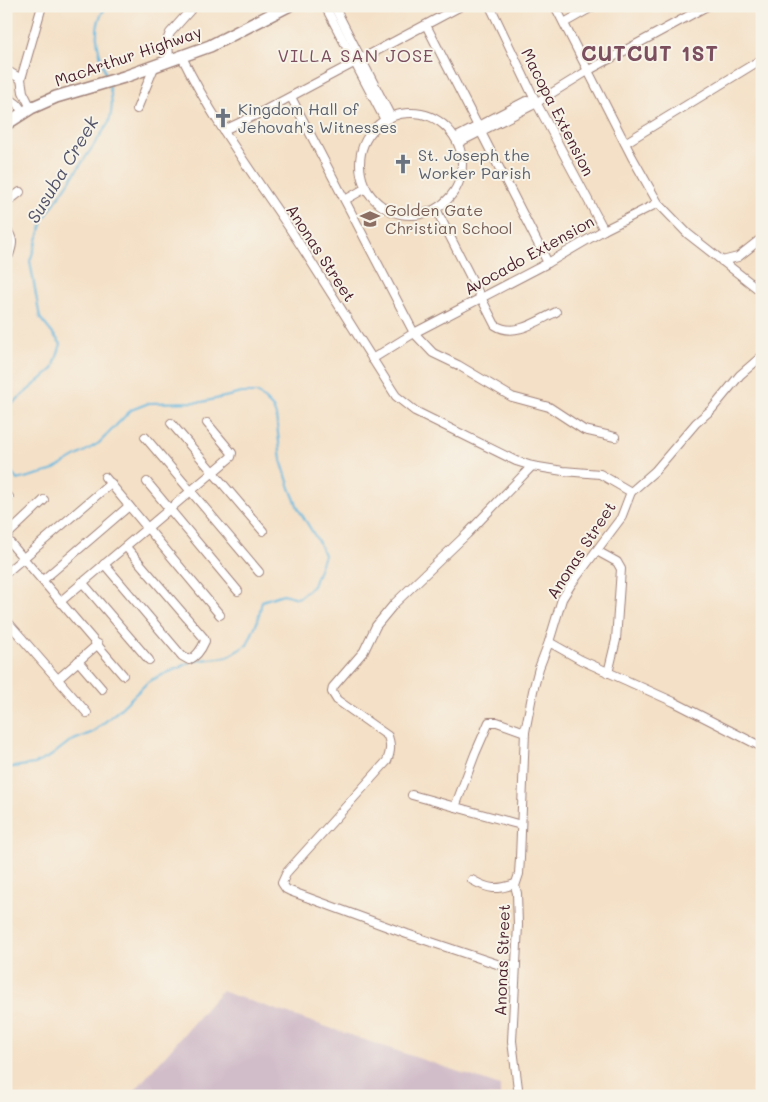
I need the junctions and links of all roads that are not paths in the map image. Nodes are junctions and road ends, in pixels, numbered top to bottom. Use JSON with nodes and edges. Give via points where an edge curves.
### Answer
{"nodes":[{"id":1,"x":42,"y":6,"type":"edge"},
{"id":2,"x":194,"y":6,"type":"edge"},
{"id":3,"x":324,"y":6,"type":"edge"},
{"id":4,"x":334,"y":6,"type":"edge"},
{"id":5,"x":462,"y":6,"type":"edge"},
{"id":6,"x":490,"y":6,"type":"edge"},
{"id":7,"x":555,"y":6,"type":"edge"},
{"id":8,"x":594,"y":6,"type":"edge"},
{"id":9,"x":707,"y":6,"type":"edge"},
{"id":10,"x":280,"y":8,"type":"edge"},
{"id":11,"x":564,"y":23,"type":"junction"},
{"id":12,"x":426,"y":25,"type":"junction"},
{"id":13,"x":182,"y":57,"type":"junction"},
{"id":14,"x":762,"y":59,"type":"edge"},
{"id":15,"x":358,"y":60,"type":"junction"},
{"id":16,"x":169,"y":61,"type":"junction"},
{"id":17,"x":155,"y":65,"type":"junction"},
{"id":18,"x":6,"y":70,"type":"edge"},
{"id":19,"x":588,"y":70,"type":"junction"},
{"id":20,"x":21,"y":79,"type":"junction"},
{"id":21,"x":6,"y":96,"type":"edge"},
{"id":22,"x":291,"y":97,"type":"junction"},
{"id":23,"x":536,"y":102,"type":"junction"},
{"id":24,"x":27,"y":110,"type":"junction"},
{"id":25,"x":137,"y":110,"type":"dead end"},
{"id":26,"x":388,"y":119,"type":"junction"},
{"id":27,"x":6,"y":124,"type":"edge"},
{"id":28,"x":481,"y":128,"type":"junction"},
{"id":29,"x":224,"y":130,"type":"junction"},
{"id":30,"x":457,"y":141,"type":"junction"},
{"id":31,"x":625,"y":143,"type":"junction"},
{"id":32,"x":366,"y":188,"type":"junction"},
{"id":33,"x":20,"y":192,"type":"dead end"},
{"id":34,"x":345,"y":200,"type":"junction"},
{"id":35,"x":6,"y":203,"type":"edge"},
{"id":36,"x":658,"y":203,"type":"junction"},
{"id":37,"x":436,"y":209,"type":"junction"},
{"id":38,"x":6,"y":229,"type":"edge"},
{"id":39,"x":604,"y":230,"type":"junction"},
{"id":40,"x":762,"y":238,"type":"edge"},
{"id":41,"x":9,"y":255,"type":"dead end"},
{"id":42,"x":738,"y":257,"type":"junction"},
{"id":43,"x":722,"y":261,"type":"junction"},
{"id":44,"x":548,"y":263,"type":"junction"},
{"id":45,"x":732,"y":268,"type":"junction"},
{"id":46,"x":762,"y":292,"type":"edge"},
{"id":47,"x":482,"y":298,"type":"junction"},
{"id":48,"x":556,"y":312,"type":"dead end"},
{"id":49,"x":414,"y":333,"type":"junction"},
{"id":50,"x":762,"y":356,"type":"edge"},
{"id":51,"x":372,"y":359,"type":"junction"},
{"id":52,"x":171,"y":423,"type":"dead end"},
{"id":53,"x":208,"y":423,"type":"dead end"},
{"id":54,"x":146,"y":437,"type":"dead end"},
{"id":55,"x":616,"y":437,"type":"dead end"},
{"id":56,"x":532,"y":466,"type":"junction"},
{"id":57,"x":213,"y":472,"type":"junction"},
{"id":58,"x":105,"y":477,"type":"dead end"},
{"id":59,"x":147,"y":482,"type":"dead end"},
{"id":60,"x":111,"y":483,"type":"junction"},
{"id":61,"x":191,"y":490,"type":"junction"},
{"id":62,"x":631,"y":492,"type":"junction"},
{"id":63,"x":44,"y":500,"type":"dead end"},
{"id":64,"x":129,"y":506,"type":"junction"},
{"id":65,"x":170,"y":509,"type":"junction"},
{"id":66,"x":149,"y":528,"type":"junction"},
{"id":67,"x":263,"y":531,"type":"dead end"},
{"id":68,"x":6,"y":537,"type":"edge"},
{"id":69,"x":126,"y":547,"type":"junction"},
{"id":70,"x":597,"y":551,"type":"junction"},
{"id":71,"x":22,"y":558,"type":"junction"},
{"id":72,"x":104,"y":564,"type":"junction"},
{"id":73,"x":259,"y":572,"type":"dead end"},
{"id":74,"x":6,"y":573,"type":"edge"},
{"id":75,"x":43,"y":580,"type":"junction"},
{"id":76,"x":82,"y":582,"type":"junction"},
{"id":77,"x":238,"y":591,"type":"dead end"},
{"id":78,"x":61,"y":601,"type":"junction"},
{"id":79,"x":220,"y":615,"type":"dead end"},
{"id":80,"x":6,"y":620,"type":"edge"},
{"id":81,"x":549,"y":642,"type":"junction"},
{"id":82,"x":98,"y":644,"type":"junction"},
{"id":83,"x":149,"y":660,"type":"dead end"},
{"id":84,"x":78,"y":661,"type":"junction"},
{"id":85,"x":608,"y":673,"type":"junction"},
{"id":86,"x":123,"y":675,"type":"dead end"},
{"id":87,"x":58,"y":679,"type":"junction"},
{"id":88,"x":102,"y":689,"type":"dead end"},
{"id":89,"x":87,"y":713,"type":"dead end"},
{"id":90,"x":525,"y":732,"type":"junction"},
{"id":91,"x":762,"y":747,"type":"edge"},
{"id":92,"x":412,"y":795,"type":"dead end"},
{"id":93,"x":455,"y":807,"type":"junction"},
{"id":94,"x":521,"y":825,"type":"junction"},
{"id":95,"x":472,"y":880,"type":"dead end"},
{"id":96,"x":515,"y":884,"type":"junction"},
{"id":97,"x":516,"y":965,"type":"junction"},
{"id":98,"x":519,"y":1096,"type":"edge"}],
"edges":[{"from":1,"to":20,"type":"street"},
{"from":2,"to":16,"type":"street","via":[[170,33]]},
{"from":3,"to":15,"type":"street"},
{"from":4,"to":15,"type":"street"},
{"from":5,"to":12,"type":"street"},
{"from":6,"to":23,"type":"street","name":"Macopa Extension"},
{"from":7,"to":11,"type":"street"},
{"from":8,"to":11,"type":"street"},
{"from":9,"to":19,"type":"street"},
{"from":10,"to":13,"type":"highway","name":"MacArthur Highway","via":[[210,46]]},
{"from":11,"to":19,"type":"street"},
{"from":12,"to":15,"type":"street"},
{"from":12,"to":28,"type":"street"},
{"from":13,"to":16,"type":"highway","name":"MacArthur Highway"},
{"from":13,"to":29,"type":"street","name":"Anonas Street"},
{"from":14,"to":31,"type":"street"},
{"from":15,"to":22,"type":"street"},
{"from":15,"to":26,"type":"street"},
{"from":16,"to":17,"type":"highway","name":"MacArthur Highway"},
{"from":17,"to":24,"type":"highway","name":"MacArthur Highway","via":[[56,97]]},
{"from":17,"to":25,"type":"street"},
{"from":18,"to":20,"type":"street"},
{"from":19,"to":23,"type":"street"},
{"from":19,"to":31,"type":"street"},
{"from":20,"to":24,"type":"street"},
{"from":21,"to":24,"type":"street"},
{"from":22,"to":29,"type":"street"},
{"from":22,"to":34,"type":"street"},
{"from":23,"to":28,"type":"street","via":[[526,101]]},
{"from":23,"to":39,"type":"street","name":"Macopa Extension"},
{"from":24,"to":27,"type":"highway","name":"MacArthur Highway"},
{"from":26,"to":30,"type":"street","via":[[418,113],[446,126]]},
{"from":26,"to":32,"type":"street","via":[[365,141],[360,156]]},
{"from":28,"to":30,"type":"street"},
{"from":28,"to":44,"type":"street"},
{"from":29,"to":51,"type":"street","name":"Anonas Street"},
{"from":30,"to":37,"type":"street","via":[[462,173],[448,200]]},
{"from":31,"to":36,"type":"street"},
{"from":32,"to":34,"type":"street"},
{"from":32,"to":37,"type":"street","via":[[389,210],[421,214]]},
{"from":33,"to":35,"type":"street"},
{"from":34,"to":49,"type":"street"},
{"from":36,"to":39,"type":"street","name":"Avocado Extension"},
{"from":36,"to":43,"type":"street","via":[[688,234]]},
{"from":37,"to":47,"type":"street"},
{"from":38,"to":41,"type":"street","via":[[13,239]]},
{"from":39,"to":44,"type":"street","name":"Avocado Extension"},
{"from":40,"to":42,"type":"street"},
{"from":42,"to":43,"type":"street"},
{"from":42,"to":45,"type":"street"},
{"from":43,"to":45,"type":"street"},
{"from":44,"to":47,"type":"street","name":"Avocado Extension"},
{"from":45,"to":46,"type":"street"},
{"from":47,"to":48,"type":"street","via":[[495,324],[508,330],[517,330]]},
{"from":47,"to":49,"type":"street","name":"Avocado Extension"},
{"from":49,"to":51,"type":"street","name":"Avocado Extension"},
{"from":49,"to":55,"type":"street","via":[[433,353],[512,397],[549,407],[584,430]]},
{"from":50,"to":62,"type":"street","via":[[740,375],[655,471]]},
{"from":51,"to":56,"type":"street","name":"Anonas Street","via":[[396,396],[414,411]]},
{"from":52,"to":57,"type":"street"},
{"from":53,"to":57,"type":"street","via":[[232,453]]},
{"from":54,"to":61,"type":"street"},
{"from":56,"to":62,"type":"street","name":"Anonas Street","via":[[600,474]]},
{"from":56,"to":97,"type":"street","via":[[395,603],[376,626],[364,651],[333,687],[332,692],[338,700],[388,736],[390,755],[287,872],[282,883],[290,892],[407,934],[500,965]]},
{"from":57,"to":61,"type":"street"},
{"from":57,"to":67,"type":"street"},
{"from":58,"to":60,"type":"street"},
{"from":59,"to":65,"type":"street"},
{"from":60,"to":64,"type":"street"},
{"from":60,"to":71,"type":"street"},
{"from":61,"to":65,"type":"street"},
{"from":61,"to":73,"type":"street"},
{"from":62,"to":70,"type":"street","name":"Anonas Street","via":[[621,518]]},
{"from":63,"to":68,"type":"street"},
{"from":64,"to":66,"type":"street"},
{"from":64,"to":75,"type":"street"},
{"from":65,"to":66,"type":"street"},
{"from":65,"to":77,"type":"street"},
{"from":66,"to":69,"type":"street"},
{"from":66,"to":79,"type":"street"},
{"from":68,"to":71,"type":"street"},
{"from":69,"to":72,"type":"street"},
{"from":69,"to":72,"type":"street","via":[[204,638],[193,658],[189,660],[182,656]]},
{"from":70,"to":81,"type":"street","name":"Anonas Street","via":[[562,600]]},
{"from":70,"to":85,"type":"street","via":[[617,562],[621,568],[616,640]]},
{"from":71,"to":74,"type":"street"},
{"from":71,"to":75,"type":"street"},
{"from":72,"to":76,"type":"street"},
{"from":75,"to":78,"type":"street"},
{"from":76,"to":78,"type":"street"},
{"from":76,"to":83,"type":"street"},
{"from":78,"to":82,"type":"street"},
{"from":80,"to":87,"type":"street"},
{"from":81,"to":85,"type":"street"},
{"from":81,"to":90,"type":"street","name":"Anonas Street","via":[[532,690]]},
{"from":82,"to":84,"type":"street"},
{"from":82,"to":86,"type":"street"},
{"from":84,"to":87,"type":"street"},
{"from":84,"to":88,"type":"street"},
{"from":85,"to":91,"type":"street"},
{"from":87,"to":89,"type":"street"},
{"from":90,"to":93,"type":"street","via":[[492,721],[487,724]]},
{"from":90,"to":94,"type":"street","name":"Anonas Street"},
{"from":92,"to":93,"type":"street"},
{"from":93,"to":94,"type":"street"},
{"from":94,"to":96,"type":"street","name":"Anonas Street"},
{"from":95,"to":96,"type":"street","via":[[487,888]]},
{"from":96,"to":97,"type":"street","name":"Anonas Street","via":[[518,893]]},
{"from":97,"to":98,"type":"street","name":"Anonas Street","via":[[512,1041]]}]}
